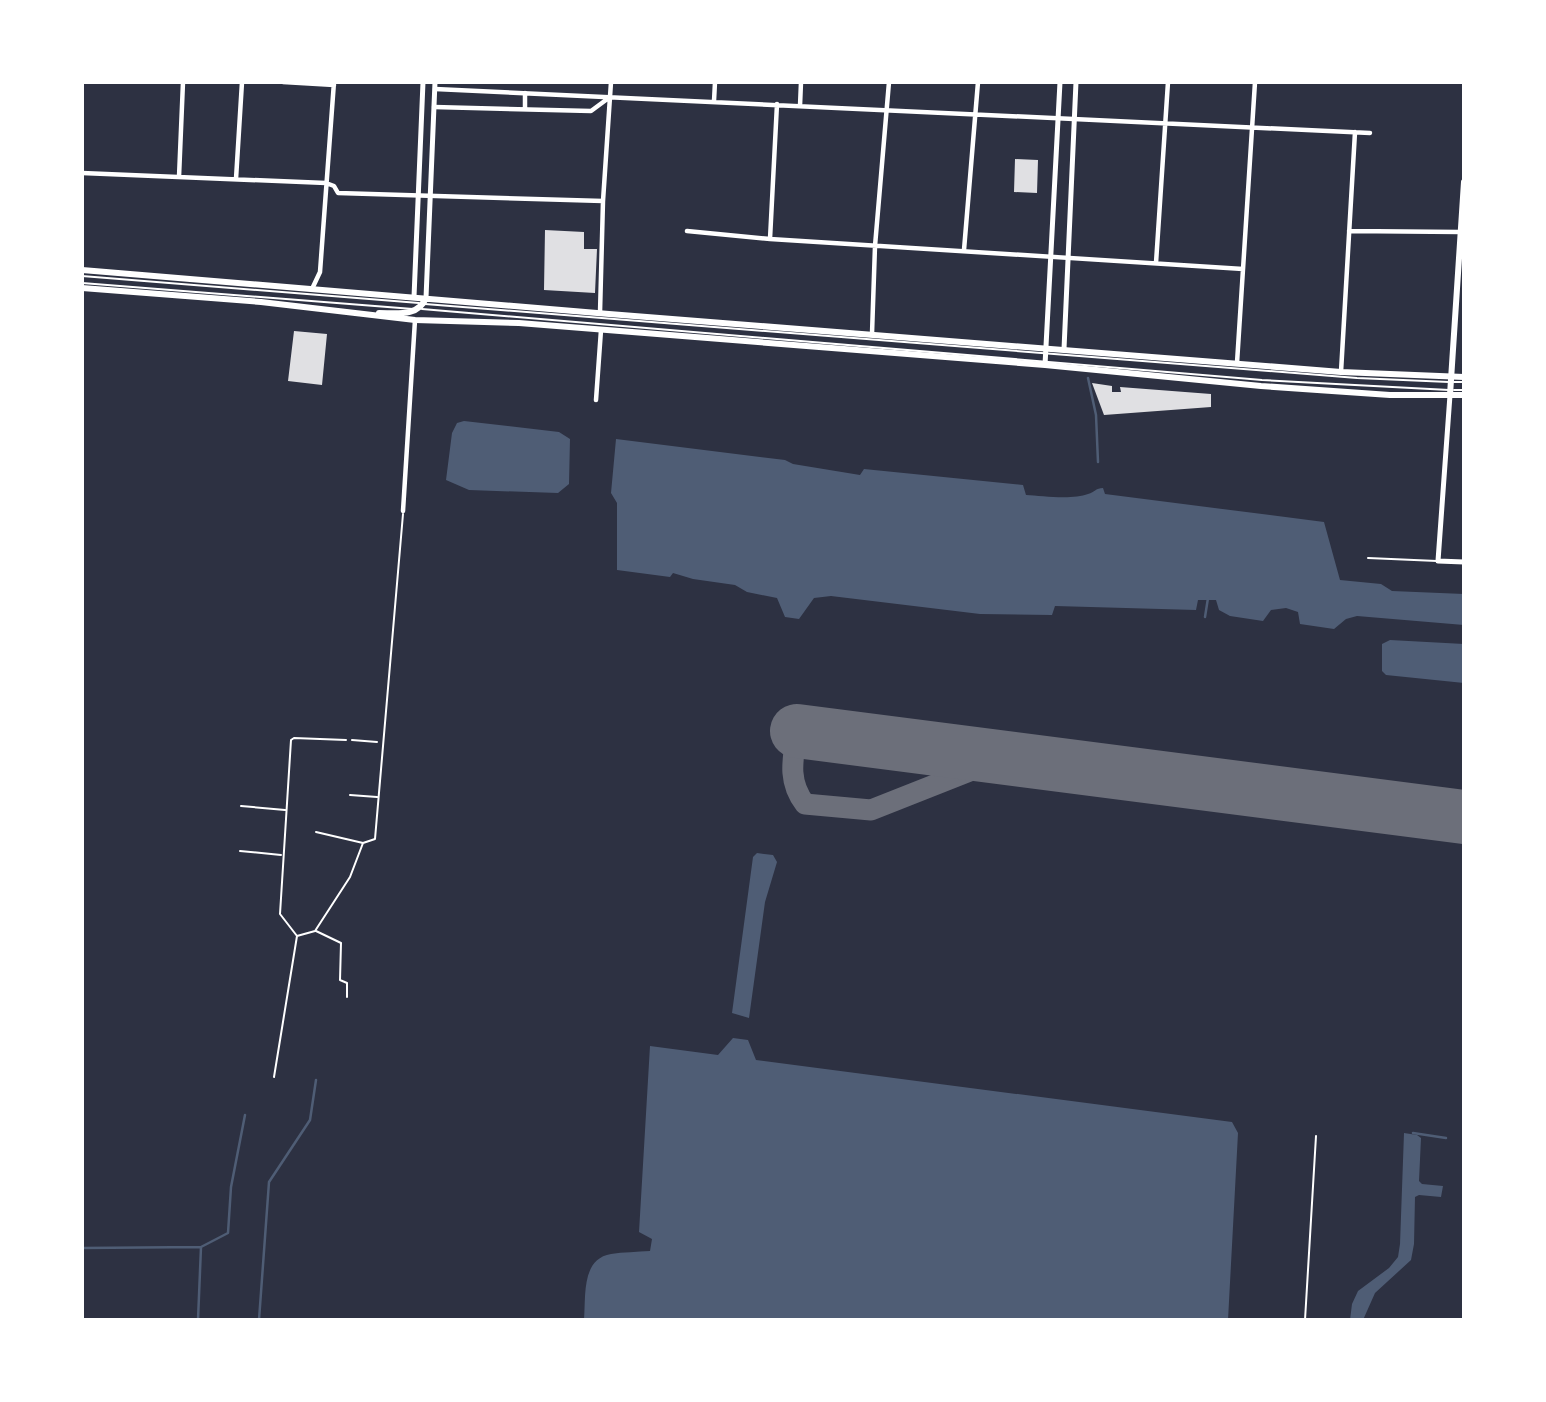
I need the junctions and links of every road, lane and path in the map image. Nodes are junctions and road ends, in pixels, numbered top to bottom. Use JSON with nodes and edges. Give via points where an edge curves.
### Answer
{"nodes":[{"id":1,"x":183,"y":82,"type":"edge"},
{"id":2,"x":242,"y":82,"type":"edge"},
{"id":3,"x":283,"y":82,"type":"edge"},
{"id":4,"x":423,"y":82,"type":"edge"},
{"id":5,"x":611,"y":82,"type":"edge"},
{"id":6,"x":715,"y":82,"type":"edge"},
{"id":7,"x":801,"y":82,"type":"edge"},
{"id":8,"x":889,"y":82,"type":"edge"},
{"id":9,"x":978,"y":82,"type":"edge"},
{"id":10,"x":1060,"y":82,"type":"edge"},
{"id":11,"x":1076,"y":82,"type":"edge"},
{"id":12,"x":1168,"y":82,"type":"edge"},
{"id":13,"x":1255,"y":82,"type":"edge"},
{"id":14,"x":334,"y":83,"type":"edge"},
{"id":15,"x":435,"y":86,"type":"edge"},
{"id":16,"x":525,"y":93,"type":"junction"},
{"id":17,"x":610,"y":96,"type":"junction"},
{"id":18,"x":714,"y":101,"type":"junction"},
{"id":19,"x":777,"y":104,"type":"junction"},
{"id":20,"x":800,"y":106,"type":"junction"},
{"id":21,"x":434,"y":107,"type":"junction"},
{"id":22,"x":524,"y":109,"type":"junction"},
{"id":23,"x":887,"y":110,"type":"junction"},
{"id":24,"x":977,"y":114,"type":"junction"},
{"id":25,"x":1058,"y":118,"type":"junction"},
{"id":26,"x":1074,"y":119,"type":"junction"},
{"id":27,"x":1166,"y":124,"type":"junction"},
{"id":28,"x":1252,"y":129,"type":"junction"},
{"id":29,"x":1355,"y":132,"type":"junction"},
{"id":30,"x":1370,"y":133,"type":"dead end"},
{"id":31,"x":82,"y":173,"type":"edge"},
{"id":32,"x":178,"y":177,"type":"junction"},
{"id":33,"x":236,"y":179,"type":"junction"},
{"id":34,"x":1464,"y":182,"type":"edge"},
{"id":35,"x":326,"y":183,"type":"junction"},
{"id":36,"x":419,"y":195,"type":"junction"},
{"id":37,"x":430,"y":196,"type":"junction"},
{"id":38,"x":603,"y":201,"type":"junction"},
{"id":39,"x":687,"y":231,"type":"dead end"},
{"id":40,"x":1349,"y":231,"type":"junction"},
{"id":41,"x":1462,"y":232,"type":"edge"},
{"id":42,"x":770,"y":239,"type":"junction"},
{"id":43,"x":875,"y":246,"type":"junction"},
{"id":44,"x":964,"y":250,"type":"junction"},
{"id":45,"x":1050,"y":255,"type":"junction"},
{"id":46,"x":1067,"y":256,"type":"junction"},
{"id":47,"x":1156,"y":263,"type":"junction"},
{"id":48,"x":1243,"y":269,"type":"junction"},
{"id":49,"x":82,"y":270,"type":"edge"},
{"id":50,"x":82,"y":276,"type":"edge"},
{"id":51,"x":82,"y":286,"type":"edge"},
{"id":52,"x":312,"y":289,"type":"junction"},
{"id":53,"x":414,"y":297,"type":"junction"},
{"id":54,"x":422,"y":304,"type":"junction"},
{"id":55,"x":363,"y":313,"type":"junction"},
{"id":56,"x":600,"y":313,"type":"junction"},
{"id":57,"x":415,"y":320,"type":"junction"},
{"id":58,"x":601,"y":330,"type":"junction"},
{"id":59,"x":872,"y":334,"type":"junction"},
{"id":60,"x":1064,"y":349,"type":"junction"},
{"id":61,"x":1045,"y":357,"type":"junction"},
{"id":62,"x":1237,"y":363,"type":"junction"},
{"id":63,"x":1341,"y":372,"type":"junction"},
{"id":64,"x":1451,"y":379,"type":"junction"},
{"id":65,"x":1464,"y":379,"type":"edge"},
{"id":66,"x":1464,"y":392,"type":"edge"},
{"id":67,"x":1450,"y":393,"type":"junction"},
{"id":68,"x":596,"y":400,"type":"dead end"},
{"id":69,"x":403,"y":511,"type":"joint"},
{"id":70,"x":1368,"y":558,"type":"dead end"},
{"id":71,"x":1438,"y":561,"type":"junction"},
{"id":72,"x":1464,"y":562,"type":"edge"},
{"id":73,"x":346,"y":740,"type":"joint"},
{"id":74,"x":382,"y":743,"type":"junction"},
{"id":75,"x":350,"y":795,"type":"dead end"},
{"id":76,"x":378,"y":797,"type":"junction"},
{"id":77,"x":240,"y":806,"type":"dead end"},
{"id":78,"x":286,"y":810,"type":"junction"},
{"id":79,"x":316,"y":832,"type":"dead end"},
{"id":80,"x":363,"y":843,"type":"junction"},
{"id":81,"x":240,"y":851,"type":"dead end"},
{"id":82,"x":283,"y":855,"type":"junction"},
{"id":83,"x":315,"y":930,"type":"junction"},
{"id":84,"x":297,"y":936,"type":"junction"},
{"id":85,"x":346,"y":997,"type":"dead end"},
{"id":86,"x":274,"y":1077,"type":"dead end"},
{"id":87,"x":1315,"y":1136,"type":"dead end"},
{"id":88,"x":1305,"y":1320,"type":"edge"}],
"edges":[{"from":1,"to":32,"type":"street"},
{"from":2,"to":33,"type":"street"},
{"from":3,"to":14,"type":"street"},
{"from":4,"to":36,"type":"street"},
{"from":5,"to":17,"type":"street"},
{"from":6,"to":18,"type":"street"},
{"from":7,"to":20,"type":"street"},
{"from":8,"to":23,"type":"street"},
{"from":9,"to":24,"type":"street"},
{"from":10,"to":25,"type":"street"},
{"from":11,"to":26,"type":"street"},
{"from":12,"to":27,"type":"street"},
{"from":13,"to":28,"type":"street"},
{"from":14,"to":35,"type":"street"},
{"from":15,"to":16,"type":"street"},
{"from":15,"to":21,"type":"street"},
{"from":16,"to":17,"type":"street"},
{"from":16,"to":22,"type":"street"},
{"from":17,"to":18,"type":"street"},
{"from":17,"to":22,"type":"street","via":[[591,111]]},
{"from":17,"to":38,"type":"street"},
{"from":18,"to":19,"type":"street"},
{"from":19,"to":20,"type":"street"},
{"from":19,"to":42,"type":"street"},
{"from":20,"to":23,"type":"street"},
{"from":21,"to":22,"type":"street"},
{"from":21,"to":37,"type":"street"},
{"from":23,"to":24,"type":"street"},
{"from":23,"to":43,"type":"street"},
{"from":24,"to":25,"type":"street"},
{"from":24,"to":44,"type":"street"},
{"from":25,"to":26,"type":"street"},
{"from":25,"to":45,"type":"street"},
{"from":26,"to":27,"type":"street"},
{"from":26,"to":46,"type":"street"},
{"from":27,"to":28,"type":"street"},
{"from":27,"to":47,"type":"street"},
{"from":28,"to":29,"type":"street"},
{"from":28,"to":48,"type":"street"},
{"from":29,"to":30,"type":"street"},
{"from":29,"to":40,"type":"street"},
{"from":31,"to":32,"type":"street"},
{"from":32,"to":33,"type":"street"},
{"from":33,"to":35,"type":"street"},
{"from":34,"to":41,"type":"main road"},
{"from":35,"to":36,"type":"street","via":[[338,193]]},
{"from":35,"to":52,"type":"street","via":[[320,272]]},
{"from":36,"to":37,"type":"street"},
{"from":36,"to":53,"type":"street"},
{"from":37,"to":38,"type":"street"},
{"from":37,"to":54,"type":"street"},
{"from":38,"to":56,"type":"street"},
{"from":39,"to":42,"type":"street"},
{"from":40,"to":41,"type":"street"},
{"from":40,"to":63,"type":"street"},
{"from":41,"to":64,"type":"main road"},
{"from":42,"to":43,"type":"street"},
{"from":43,"to":44,"type":"street"},
{"from":43,"to":59,"type":"street"},
{"from":44,"to":45,"type":"street"},
{"from":45,"to":46,"type":"street"},
{"from":45,"to":61,"type":"street"},
{"from":46,"to":47,"type":"street"},
{"from":46,"to":60,"type":"street"},
{"from":47,"to":48,"type":"street"},
{"from":48,"to":62,"type":"street"},
{"from":49,"to":52,"type":"main road"},
{"from":50,"to":54,"type":"lane"},
{"from":51,"to":54,"type":"lane"},
{"from":51,"to":55,"type":"main road"},
{"from":52,"to":53,"type":"main road"},
{"from":53,"to":54,"type":"main road"},
{"from":54,"to":55,"type":"main road","via":[[406,313]]},
{"from":54,"to":56,"type":"main road"},
{"from":54,"to":61,"type":"lane"},
{"from":54,"to":61,"type":"lane","via":[[605,326]]},
{"from":55,"to":57,"type":"main road"},
{"from":56,"to":59,"type":"main road"},
{"from":57,"to":58,"type":"main road"},
{"from":57,"to":69,"type":"street"},
{"from":58,"to":61,"type":"main road"},
{"from":58,"to":68,"type":"street"},
{"from":59,"to":61,"type":"main road"},
{"from":60,"to":61,"type":"main road"},
{"from":60,"to":62,"type":"main road"},
{"from":61,"to":64,"type":"lane","via":[[1357,378]]},
{"from":61,"to":67,"type":"main road","via":[[1287,388],[1390,395]]},
{"from":62,"to":63,"type":"main road"},
{"from":63,"to":64,"type":"main road"},
{"from":64,"to":65,"type":"main road"},
{"from":64,"to":67,"type":"main road"},
{"from":66,"to":67,"type":"main road"},
{"from":67,"to":71,"type":"street"},
{"from":69,"to":74,"type":"lane"},
{"from":70,"to":71,"type":"lane"},
{"from":71,"to":72,"type":"street"},
{"from":73,"to":74,"type":"path"},
{"from":73,"to":78,"type":"lane","via":[[292,738]]},
{"from":74,"to":76,"type":"lane"},
{"from":75,"to":76,"type":"lane"},
{"from":76,"to":80,"type":"lane","via":[[375,839]]},
{"from":77,"to":78,"type":"lane"},
{"from":78,"to":82,"type":"lane"},
{"from":79,"to":80,"type":"lane"},
{"from":80,"to":83,"type":"lane","via":[[350,877]]},
{"from":81,"to":82,"type":"lane"},
{"from":82,"to":84,"type":"lane","via":[[280,915]]},
{"from":83,"to":84,"type":"lane"},
{"from":83,"to":85,"type":"lane","via":[[341,943],[340,981],[347,983]]},
{"from":84,"to":86,"type":"lane"},
{"from":87,"to":88,"type":"lane"}]}
